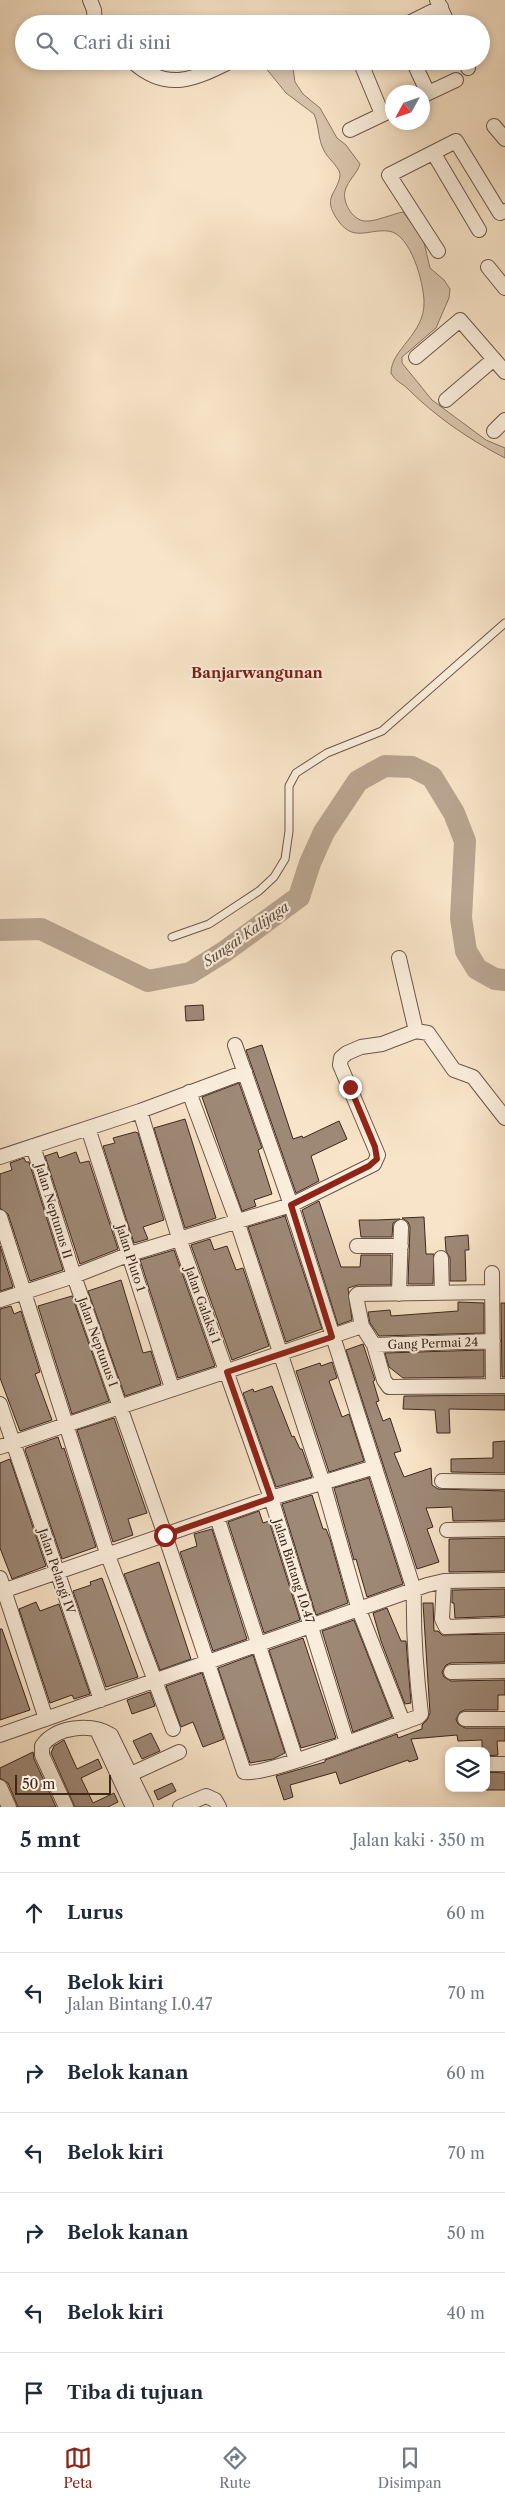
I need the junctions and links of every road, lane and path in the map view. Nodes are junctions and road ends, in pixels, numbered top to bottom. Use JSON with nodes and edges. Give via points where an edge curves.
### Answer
{"nodes":[{"id":1,"x":90,"y":0,"type":"edge"},
{"id":2,"x":439,"y":4,"type":"edge"},
{"id":3,"x":94,"y":15,"type":"edge"},
{"id":4,"x":421,"y":15,"type":"edge"},
{"id":5,"x":144,"y":70,"type":"edge"},
{"id":6,"x":213,"y":70,"type":"edge"},
{"id":7,"x":365,"y":70,"type":"edge"},
{"id":8,"x":416,"y":70,"type":"edge"},
{"id":9,"x":456,"y":80,"type":"dead end"},
{"id":10,"x":422,"y":85,"type":"edge"},
{"id":11,"x":430,"y":92,"type":"edge"},
{"id":12,"x":385,"y":108,"type":"edge"},
{"id":13,"x":385,"y":113,"type":"edge"},
{"id":14,"x":494,"y":126,"type":"dead end"},
{"id":15,"x":350,"y":130,"type":"dead end"},
{"id":16,"x":505,"y":139,"type":"edge"},
{"id":17,"x":434,"y":154,"type":"junction"},
{"id":18,"x":505,"y":211,"type":"edge"},
{"id":19,"x":479,"y":230,"type":"dead end"},
{"id":20,"x":438,"y":251,"type":"dead end"},
{"id":21,"x":488,"y":267,"type":"dead end"},
{"id":22,"x":505,"y":288,"type":"edge"},
{"id":23,"x":416,"y":357,"type":"dead end"},
{"id":24,"x":502,"y":366,"type":"edge"},
{"id":25,"x":446,"y":400,"type":"dead end"},
{"id":26,"x":505,"y":420,"type":"edge"},
{"id":27,"x":494,"y":431,"type":"dead end"},
{"id":28,"x":505,"y":623,"type":"edge"},
{"id":29,"x":172,"y":937,"type":"dead end"},
{"id":30,"x":399,"y":958,"type":"dead end"},
{"id":31,"x":416,"y":1031,"type":"junction"},
{"id":32,"x":235,"y":1045,"type":"dead end"},
{"id":33,"x":245,"y":1072,"type":"junction"},
{"id":34,"x":189,"y":1092,"type":"junction"},
{"id":35,"x":140,"y":1111,"type":"junction"},
{"id":36,"x":505,"y":1118,"type":"edge"},
{"id":37,"x":88,"y":1128,"type":"junction"},
{"id":38,"x":33,"y":1146,"type":"junction"},
{"id":39,"x":0,"y":1157,"type":"edge"},
{"id":40,"x":291,"y":1205,"type":"junction"},
{"id":41,"x":0,"y":1217,"type":"edge"},
{"id":42,"x":236,"y":1221,"type":"junction"},
{"id":43,"x":401,"y":1227,"type":"dead end"},
{"id":44,"x":179,"y":1238,"type":"junction"},
{"id":45,"x":357,"y":1246,"type":"dead end"},
{"id":46,"x":401,"y":1246,"type":"junction"},
{"id":47,"x":130,"y":1254,"type":"junction"},
{"id":48,"x":441,"y":1258,"type":"dead end"},
{"id":49,"x":492,"y":1273,"type":"dead end"},
{"id":50,"x":74,"y":1276,"type":"junction"},
{"id":51,"x":492,"y":1292,"type":"junction"},
{"id":52,"x":24,"y":1293,"type":"junction"},
{"id":53,"x":442,"y":1293,"type":"junction"},
{"id":54,"x":399,"y":1294,"type":"junction"},
{"id":55,"x":0,"y":1300,"type":"edge"},
{"id":56,"x":362,"y":1326,"type":"junction"},
{"id":57,"x":332,"y":1337,"type":"junction"},
{"id":58,"x":493,"y":1341,"type":"junction"},
{"id":59,"x":374,"y":1345,"type":"junction"},
{"id":60,"x":279,"y":1354,"type":"junction"},
{"id":61,"x":227,"y":1372,"type":"junction"},
{"id":62,"x":499,"y":1386,"type":"edge"},
{"id":63,"x":172,"y":1388,"type":"junction"},
{"id":64,"x":0,"y":1404,"type":"edge"},
{"id":65,"x":121,"y":1407,"type":"junction"},
{"id":66,"x":66,"y":1426,"type":"junction"},
{"id":67,"x":6,"y":1445,"type":"edge"},
{"id":68,"x":375,"y":1467,"type":"junction"},
{"id":69,"x":442,"y":1481,"type":"dead end"},
{"id":70,"x":323,"y":1482,"type":"junction"},
{"id":71,"x":505,"y":1482,"type":"edge"},
{"id":72,"x":271,"y":1498,"type":"junction"},
{"id":73,"x":217,"y":1517,"type":"junction"},
{"id":74,"x":505,"y":1529,"type":"edge"},
{"id":75,"x":447,"y":1530,"type":"dead end"},
{"id":76,"x":165,"y":1535,"type":"junction"},
{"id":77,"x":107,"y":1553,"type":"junction"},
{"id":78,"x":57,"y":1572,"type":"junction"},
{"id":79,"x":505,"y":1580,"type":"edge"},
{"id":80,"x":444,"y":1581,"type":"junction"},
{"id":81,"x":1,"y":1587,"type":"edge"},
{"id":82,"x":414,"y":1590,"type":"junction"},
{"id":83,"x":359,"y":1610,"type":"junction"},
{"id":84,"x":505,"y":1625,"type":"edge"},
{"id":85,"x":311,"y":1626,"type":"junction"},
{"id":86,"x":260,"y":1644,"type":"junction"},
{"id":87,"x":207,"y":1662,"type":"junction"},
{"id":88,"x":505,"y":1671,"type":"edge"},
{"id":89,"x":451,"y":1672,"type":"dead end"},
{"id":90,"x":155,"y":1680,"type":"junction"},
{"id":91,"x":101,"y":1700,"type":"junction"},
{"id":92,"x":46,"y":1719,"type":"junction"},
{"id":93,"x":465,"y":1719,"type":"dead end"},
{"id":94,"x":505,"y":1719,"type":"edge"},
{"id":95,"x":403,"y":1722,"type":"junction"},
{"id":96,"x":97,"y":1730,"type":"junction"},
{"id":97,"x":173,"y":1730,"type":"dead end"},
{"id":98,"x":0,"y":1735,"type":"edge"},
{"id":99,"x":347,"y":1743,"type":"junction"},
{"id":100,"x":179,"y":1752,"type":"dead end"},
{"id":101,"x":296,"y":1760,"type":"junction"},
{"id":102,"x":490,"y":1764,"type":"dead end"},
{"id":103,"x":505,"y":1764,"type":"edge"},
{"id":104,"x":130,"y":1774,"type":"junction"},
{"id":105,"x":0,"y":1787,"type":"edge"},
{"id":106,"x":9,"y":1807,"type":"edge"},
{"id":107,"x":66,"y":1807,"type":"edge"},
{"id":108,"x":133,"y":1807,"type":"edge"},
{"id":109,"x":146,"y":1807,"type":"edge"},
{"id":110,"x":180,"y":1807,"type":"edge"},
{"id":111,"x":219,"y":1807,"type":"edge"}],
"edges":[{"from":1,"to":3,"type":"street"},
{"from":2,"to":4,"type":"street"},
{"from":5,"to":6,"type":"street","via":[[179,82]]},
{"from":7,"to":12,"type":"street"},
{"from":8,"to":10,"type":"street"},
{"from":9,"to":11,"type":"street"},
{"from":13,"to":15,"type":"street"},
{"from":14,"to":16,"type":"street"},
{"from":17,"to":18,"type":"street","via":[[456,141],[500,212]]},
{"from":17,"to":19,"type":"street"},
{"from":17,"to":20,"type":"street","via":[[389,175]]},
{"from":21,"to":22,"type":"street"},
{"from":23,"to":24,"type":"street","via":[[460,320]]},
{"from":24,"to":25,"type":"street"},
{"from":26,"to":27,"type":"street"},
{"from":28,"to":29,"type":"lane","via":[[382,731],[327,754],[296,773],[289,786],[285,859],[274,877],[259,891],[209,924]]},
{"from":30,"to":31,"type":"street"},
{"from":31,"to":36,"type":"street","via":[[428,1033],[454,1070],[472,1077]]},
{"from":31,"to":40,"type":"street","via":[[382,1044],[361,1047],[341,1058],[340,1065],[377,1159]]},
{"from":32,"to":33,"type":"street"},
{"from":33,"to":34,"type":"street"},
{"from":33,"to":40,"type":"street"},
{"from":34,"to":35,"type":"street"},
{"from":34,"to":42,"type":"street"},
{"from":35,"to":37,"type":"street"},
{"from":35,"to":44,"type":"street","name":"Jalan Galaksi 1"},
{"from":37,"to":38,"type":"street"},
{"from":37,"to":47,"type":"street","name":"Jalan Pluto 1"},
{"from":38,"to":39,"type":"street"},
{"from":38,"to":50,"type":"street","name":"Jalan Neptunus II"},
{"from":40,"to":42,"type":"street"},
{"from":40,"to":57,"type":"street"},
{"from":41,"to":52,"type":"street"},
{"from":42,"to":44,"type":"street"},
{"from":42,"to":60,"type":"street"},
{"from":43,"to":46,"type":"street"},
{"from":44,"to":47,"type":"street"},
{"from":44,"to":61,"type":"street","name":"Jalan Galaksi 1"},
{"from":45,"to":46,"type":"street"},
{"from":46,"to":54,"type":"street"},
{"from":47,"to":50,"type":"street"},
{"from":47,"to":63,"type":"street","name":"Jalan Pluto 1"},
{"from":48,"to":53,"type":"street"},
{"from":49,"to":51,"type":"street"},
{"from":50,"to":52,"type":"street"},
{"from":50,"to":65,"type":"street","name":"Jalan Neptunus I"},
{"from":51,"to":53,"type":"street"},
{"from":51,"to":58,"type":"street"},
{"from":52,"to":55,"type":"street"},
{"from":52,"to":66,"type":"street"},
{"from":53,"to":54,"type":"street"},
{"from":54,"to":56,"type":"street","via":[[356,1295]]},
{"from":56,"to":57,"type":"street"},
{"from":56,"to":59,"type":"street"},
{"from":57,"to":60,"type":"street"},
{"from":57,"to":68,"type":"street"},
{"from":58,"to":59,"type":"street","name":"Gang Permai 24"},
{"from":58,"to":62,"type":"street"},
{"from":59,"to":62,"type":"street","via":[[384,1380],[391,1388]]},
{"from":60,"to":61,"type":"street"},
{"from":60,"to":70,"type":"street"},
{"from":61,"to":63,"type":"street"},
{"from":61,"to":72,"type":"street","name":"Jalan Bintang I.0.47"},
{"from":63,"to":65,"type":"street"},
{"from":64,"to":67,"type":"street","name":"Jalan Pelangi IV"},
{"from":65,"to":66,"type":"street"},
{"from":65,"to":76,"type":"street","name":"Jalan Neptunus I"},
{"from":66,"to":67,"type":"street"},
{"from":66,"to":77,"type":"street"},
{"from":67,"to":78,"type":"street","name":"Jalan Pelangi IV"},
{"from":68,"to":70,"type":"street"},
{"from":68,"to":82,"type":"street"},
{"from":69,"to":71,"type":"street"},
{"from":70,"to":72,"type":"street"},
{"from":70,"to":83,"type":"street"},
{"from":72,"to":73,"type":"street"},
{"from":72,"to":85,"type":"street","name":"Jalan Bintang I.0.47"},
{"from":73,"to":76,"type":"street"},
{"from":73,"to":86,"type":"street"},
{"from":74,"to":75,"type":"street"},
{"from":76,"to":77,"type":"street"},
{"from":76,"to":87,"type":"street","name":"Jalan Neptunus I"},
{"from":77,"to":78,"type":"street"},
{"from":77,"to":90,"type":"street"},
{"from":78,"to":81,"type":"street"},
{"from":78,"to":91,"type":"street","name":"Jalan Pelangi IV"},
{"from":79,"to":80,"type":"street"},
{"from":80,"to":82,"type":"street"},
{"from":80,"to":84,"type":"street","via":[[442,1619],[446,1626]]},
{"from":81,"to":92,"type":"street"},
{"from":82,"to":83,"type":"street"},
{"from":82,"to":95,"type":"street","via":[[415,1671],[421,1714]]},
{"from":83,"to":85,"type":"street"},
{"from":83,"to":95,"type":"street"},
{"from":85,"to":86,"type":"street"},
{"from":85,"to":99,"type":"street","name":"Jalan Bintang I.0.47"},
{"from":86,"to":87,"type":"street"},
{"from":86,"to":101,"type":"street"},
{"from":87,"to":90,"type":"street"},
{"from":87,"to":101,"type":"street","name":"Jalan Neptunus I","via":[[244,1772],[253,1774]]},
{"from":88,"to":89,"type":"street"},
{"from":90,"to":91,"type":"street"},
{"from":90,"to":97,"type":"street"},
{"from":91,"to":92,"type":"street"},
{"from":92,"to":98,"type":"street"},
{"from":93,"to":94,"type":"street"},
{"from":95,"to":99,"type":"street"},
{"from":96,"to":104,"type":"street","via":[[111,1735]]},
{"from":96,"to":107,"type":"street","via":[[71,1729],[57,1734],[42,1746],[42,1755]]},
{"from":96,"to":108,"type":"street"},
{"from":99,"to":101,"type":"street"},
{"from":100,"to":104,"type":"street"},
{"from":102,"to":103,"type":"street"},
{"from":104,"to":109,"type":"street"},
{"from":105,"to":106,"type":"street"},
{"from":110,"to":111,"type":"street","via":[[206,1796],[215,1800]]}]}
